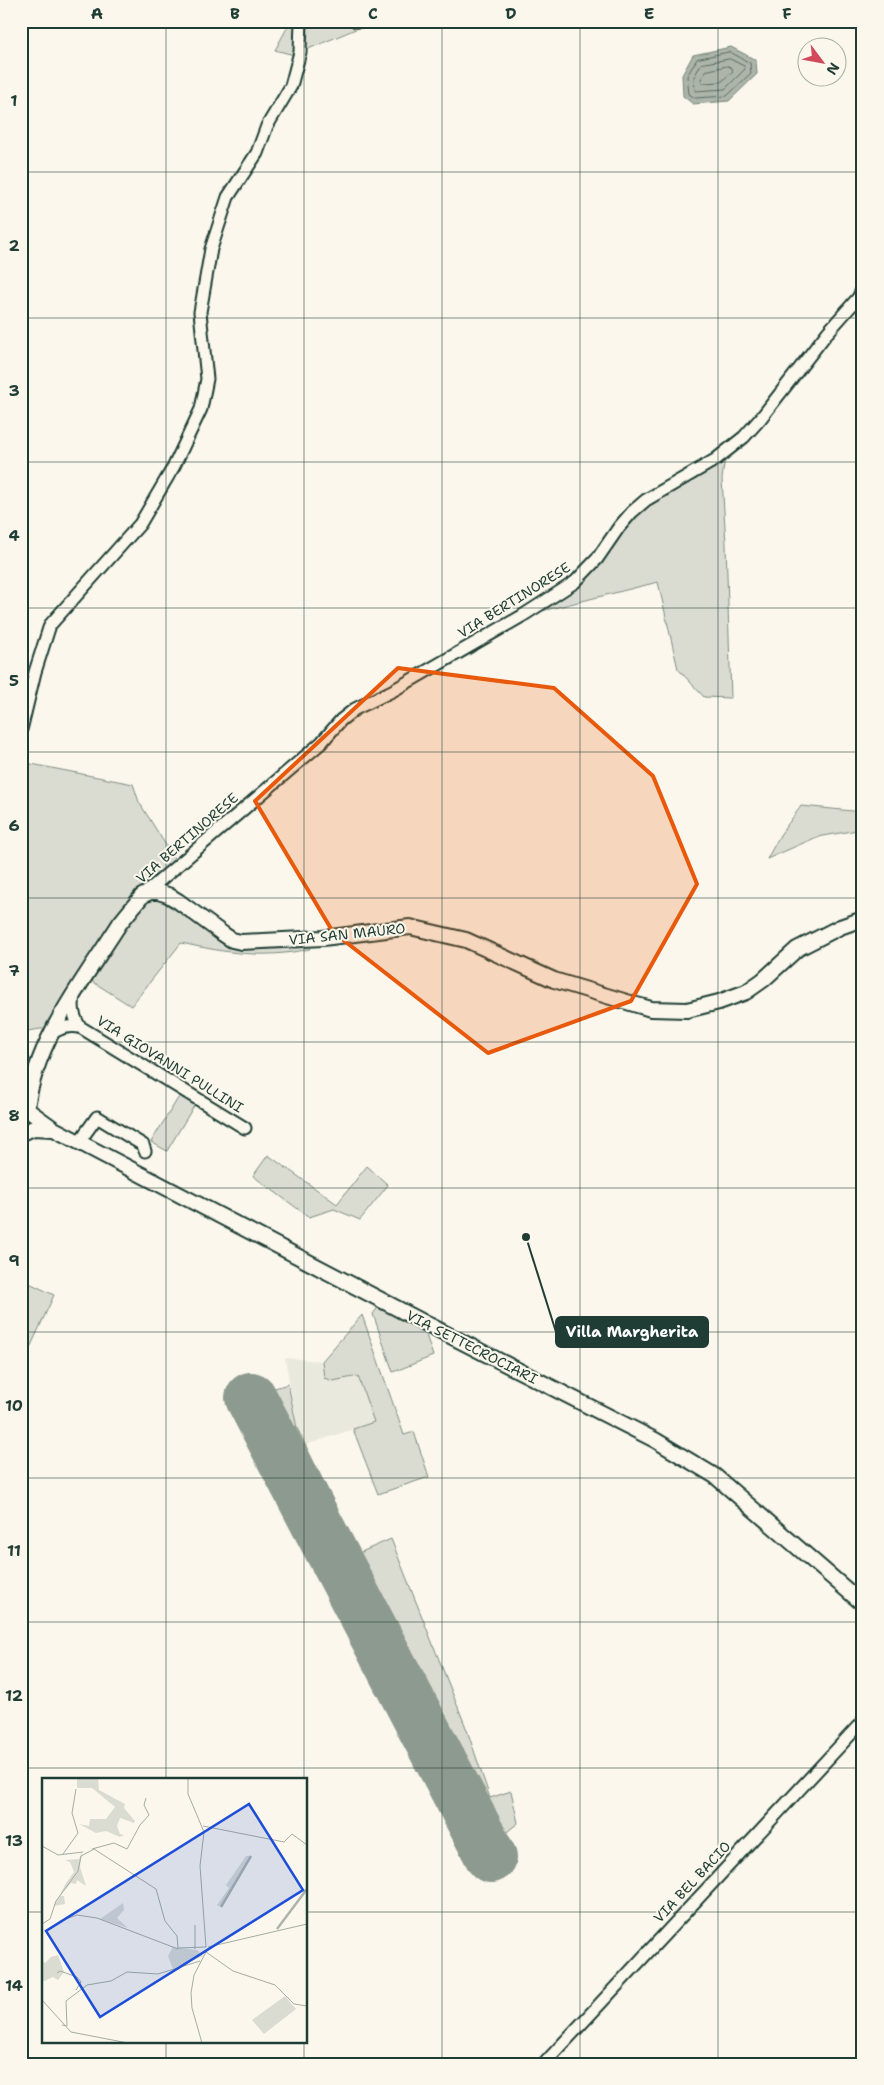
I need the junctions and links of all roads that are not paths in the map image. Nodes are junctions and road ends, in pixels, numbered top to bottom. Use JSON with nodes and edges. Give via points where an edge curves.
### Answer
{"nodes":[{"id":1,"x":301,"y":21,"type":"edge"},
{"id":2,"x":356,"y":21,"type":"edge"},
{"id":3,"x":362,"y":21,"type":"edge"},
{"id":4,"x":863,"y":289,"type":"edge"},
{"id":5,"x":21,"y":730,"type":"edge"},
{"id":6,"x":142,"y":896,"type":"junction"},
{"id":7,"x":863,"y":919,"type":"edge"},
{"id":8,"x":70,"y":1020,"type":"junction"},
{"id":9,"x":24,"y":1114,"type":"edge"},
{"id":10,"x":245,"y":1128,"type":"dead end"},
{"id":11,"x":54,"y":1129,"type":"junction"},
{"id":12,"x":79,"y":1142,"type":"junction"},
{"id":13,"x":145,"y":1151,"type":"dead end"},
{"id":14,"x":863,"y":1604,"type":"edge"},
{"id":15,"x":863,"y":1721,"type":"edge"},
{"id":16,"x":544,"y":2064,"type":"edge"}],
"edges":[{"from":1,"to":5,"type":"street","via":[[300,52],[291,86],[267,126],[257,153],[228,197],[211,249],[200,312],[207,379],[202,409],[140,524],[50,625]]},
{"from":2,"to":3,"type":"street"},
{"from":4,"to":6,"type":"street","name":"VIA BERTINORESE","via":[[744,438],[715,460],[646,500],[618,527],[597,559],[575,582],[394,690],[354,709],[321,743]]},
{"from":6,"to":7,"type":"main road","name":"VIA SAN MAURO","via":[[150,892],[168,895],[232,940],[241,942],[323,938],[389,928],[431,931],[466,940],[554,980],[651,1009],[688,1010],[746,992],[797,949]]},
{"from":6,"to":8,"type":"main road","via":[[120,923],[74,995]]},
{"from":8,"to":9,"type":"main road","via":[[50,1034]]},
{"from":8,"to":10,"type":"street","name":"VIA GIOVANNI PULLINI"},
{"from":9,"to":11,"type":"main road","name":"VIA SETTECROCIARI"},
{"from":9,"to":11,"type":"main road","via":[[34,1128]]},
{"from":11,"to":12,"type":"main road","name":"VIA SETTECROCIARI"},
{"from":12,"to":13,"type":"street","via":[[97,1117],[144,1144]]},
{"from":12,"to":14,"type":"main road","name":"VIA SETTECROCIARI","via":[[655,1440],[715,1476]]},
{"from":15,"to":16,"type":"street","name":"VIA BEL BACIO"}]}
